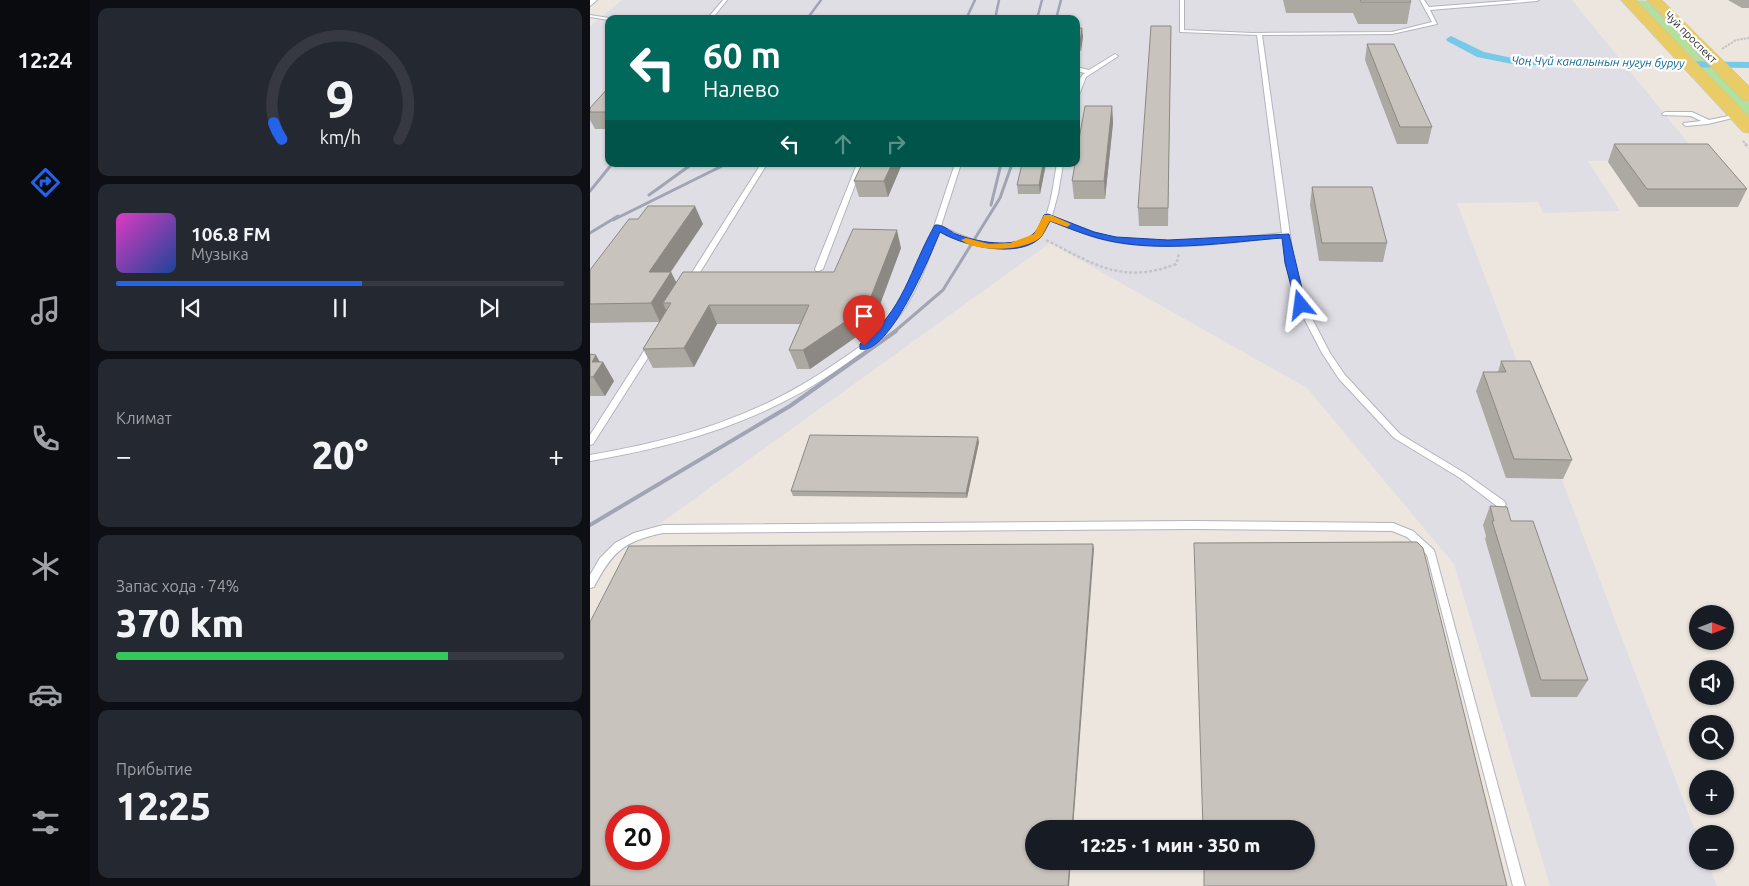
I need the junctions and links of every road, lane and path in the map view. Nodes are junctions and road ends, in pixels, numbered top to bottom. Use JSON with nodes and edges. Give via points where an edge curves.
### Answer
{"nodes":[{"id":1,"x":725,"y":0,"type":"edge"},
{"id":2,"x":1182,"y":0,"type":"edge"},
{"id":3,"x":1422,"y":0,"type":"edge"},
{"id":4,"x":1537,"y":0,"type":"edge"},
{"id":5,"x":1628,"y":0,"type":"edge"},
{"id":6,"x":1654,"y":0,"type":"edge"},
{"id":7,"x":1426,"y":9,"type":"junction"},
{"id":8,"x":713,"y":15,"type":"edge"},
{"id":9,"x":590,"y":16,"type":"edge"},
{"id":10,"x":605,"y":18,"type":"edge"},
{"id":11,"x":1259,"y":34,"type":"junction"},
{"id":12,"x":1749,"y":38,"type":"edge"},
{"id":13,"x":1714,"y":53,"type":"junction"},
{"id":14,"x":1116,"y":56,"type":"dead end"},
{"id":15,"x":1080,"y":70,"type":"edge"},
{"id":16,"x":1089,"y":72,"type":"junction"},
{"id":17,"x":1080,"y":85,"type":"edge"},
{"id":18,"x":1749,"y":96,"type":"edge"},
{"id":19,"x":1665,"y":114,"type":"dead end"},
{"id":20,"x":1708,"y":122,"type":"junction"},
{"id":21,"x":1744,"y":122,"type":"edge"},
{"id":22,"x":1686,"y":124,"type":"dead end"},
{"id":23,"x":762,"y":167,"type":"edge"},
{"id":24,"x":859,"y":167,"type":"edge"},
{"id":25,"x":957,"y":167,"type":"edge"},
{"id":26,"x":1059,"y":167,"type":"edge"},
{"id":27,"x":1048,"y":217,"type":"junction"},
{"id":28,"x":938,"y":227,"type":"junction"},
{"id":29,"x":1037,"y":236,"type":"junction"},
{"id":30,"x":1286,"y":236,"type":"junction"},
{"id":31,"x":1199,"y":242,"type":"junction"},
{"id":32,"x":819,"y":269,"type":"dead end"},
{"id":33,"x":688,"y":285,"type":"edge"},
{"id":34,"x":657,"y":336,"type":"edge"},
{"id":35,"x":590,"y":442,"type":"edge"},
{"id":36,"x":590,"y":458,"type":"edge"},
{"id":37,"x":1501,"y":504,"type":"dead end"},
{"id":38,"x":590,"y":584,"type":"edge"},
{"id":39,"x":1519,"y":886,"type":"edge"}],
"edges":[{"from":1,"to":8,"type":"lane"},
{"from":2,"to":11,"type":"lane","via":[[1182,31]]},
{"from":3,"to":7,"type":"lane"},
{"from":4,"to":7,"type":"lane"},
{"from":5,"to":21,"type":"main road","name":"Чуй проспект"},
{"from":6,"to":13,"type":"main road","name":"Чуй проспект"},
{"from":7,"to":11,"type":"lane","via":[[1435,23],[1392,33]]},
{"from":9,"to":10,"type":"lane"},
{"from":11,"to":30,"type":"lane"},
{"from":12,"to":13,"type":"path","via":[[1736,40]]},
{"from":13,"to":18,"type":"main road","name":"Чуй проспект","via":[[1728,75]]},
{"from":14,"to":16,"type":"lane"},
{"from":15,"to":16,"type":"lane"},
{"from":16,"to":17,"type":"lane"},
{"from":19,"to":20,"type":"lane","via":[[1692,114]]},
{"from":20,"to":21,"type":"lane"},
{"from":20,"to":22,"type":"lane"},
{"from":23,"to":33,"type":"lane"},
{"from":24,"to":32,"type":"lane"},
{"from":25,"to":28,"type":"lane"},
{"from":26,"to":27,"type":"lane"},
{"from":27,"to":29,"type":"lane"},
{"from":27,"to":31,"type":"lane","via":[[1116,240]]},
{"from":28,"to":29,"type":"lane","via":[[952,236],[989,246],[1012,246]]},
{"from":28,"to":36,"type":"lane","via":[[922,266],[894,318],[878,335],[834,369],[761,410],[702,434],[646,450]]},
{"from":29,"to":31,"type":"path","via":[[1128,276],[1166,269],[1176,264],[1185,246]]},
{"from":30,"to":31,"type":"lane"},
{"from":30,"to":37,"type":"lane","via":[[1301,305],[1342,377],[1397,436],[1463,476]]},
{"from":34,"to":35,"type":"lane"},
{"from":38,"to":39,"type":"lane","via":[[603,559],[617,544],[641,532],[663,529],[1194,525],[1393,527],[1410,534],[1431,553]]}]}
